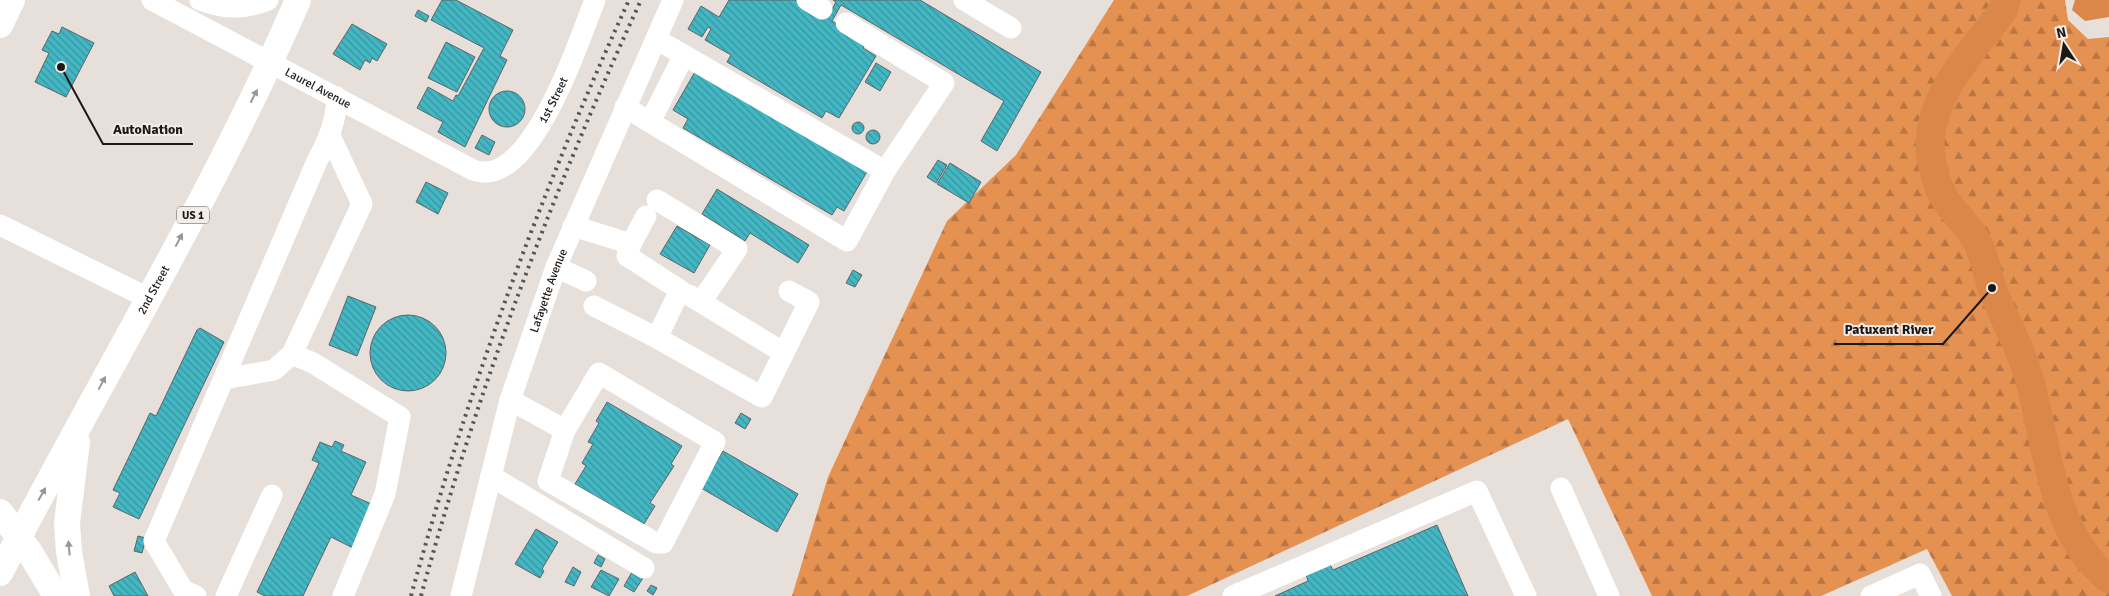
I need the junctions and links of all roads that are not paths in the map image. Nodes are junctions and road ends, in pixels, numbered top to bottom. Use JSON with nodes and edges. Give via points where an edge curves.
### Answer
{"nodes":[{"id":1,"x":12,"y":0,"type":"edge"},
{"id":2,"x":152,"y":0,"type":"edge"},
{"id":3,"x":200,"y":0,"type":"edge"},
{"id":4,"x":595,"y":0,"type":"edge"},
{"id":5,"x":673,"y":0,"type":"edge"},
{"id":6,"x":964,"y":0,"type":"edge"},
{"id":7,"x":283,"y":3,"type":"edge"},
{"id":8,"x":846,"y":23,"type":"dead end"},
{"id":9,"x":0,"y":25,"type":"edge"},
{"id":10,"x":1011,"y":28,"type":"dead end"},
{"id":11,"x":656,"y":39,"type":"junction"},
{"id":12,"x":684,"y":55,"type":"junction"},
{"id":13,"x":271,"y":62,"type":"junction"},
{"id":14,"x":337,"y":97,"type":"junction"},
{"id":15,"x":625,"y":107,"type":"junction"},
{"id":16,"x":650,"y":122,"type":"junction"},
{"id":17,"x":330,"y":136,"type":"junction"},
{"id":18,"x":885,"y":171,"type":"junction"},
{"id":19,"x":483,"y":173,"type":"joint"},
{"id":20,"x":0,"y":225,"type":"edge"},
{"id":21,"x":573,"y":226,"type":"junction"},
{"id":22,"x":631,"y":244,"type":"junction"},
{"id":23,"x":556,"y":267,"type":"junction"},
{"id":24,"x":586,"y":281,"type":"dead end"},
{"id":25,"x":680,"y":290,"type":"junction"},
{"id":26,"x":789,"y":291,"type":"dead end"},
{"id":27,"x":148,"y":298,"type":"junction"},
{"id":28,"x":701,"y":302,"type":"junction"},
{"id":29,"x":594,"y":306,"type":"dead end"},
{"id":30,"x":657,"y":338,"type":"junction"},
{"id":31,"x":784,"y":353,"type":"junction"},
{"id":32,"x":292,"y":354,"type":"junction"},
{"id":33,"x":224,"y":379,"type":"junction"},
{"id":34,"x":510,"y":400,"type":"junction"},
{"id":35,"x":79,"y":426,"type":"junction"},
{"id":36,"x":565,"y":430,"type":"junction"},
{"id":37,"x":491,"y":476,"type":"junction"},
{"id":38,"x":1561,"y":488,"type":"dead end"},
{"id":39,"x":272,"y":494,"type":"dead end"},
{"id":40,"x":0,"y":512,"type":"edge"},
{"id":41,"x":19,"y":536,"type":"junction"},
{"id":42,"x":644,"y":568,"type":"dead end"},
{"id":43,"x":0,"y":573,"type":"edge"},
{"id":44,"x":468,"y":593,"type":"edge"},
{"id":45,"x":188,"y":594,"type":"edge"},
{"id":46,"x":56,"y":596,"type":"edge"},
{"id":47,"x":76,"y":596,"type":"edge"},
{"id":48,"x":226,"y":596,"type":"edge"},
{"id":49,"x":343,"y":596,"type":"edge"},
{"id":50,"x":1233,"y":596,"type":"edge"},
{"id":51,"x":1526,"y":596,"type":"edge"},
{"id":52,"x":1609,"y":596,"type":"edge"},
{"id":53,"x":1872,"y":596,"type":"edge"},
{"id":54,"x":1931,"y":596,"type":"edge"}],
"edges":[{"from":1,"to":9,"type":"main road"},
{"from":2,"to":13,"type":"street","name":"Laurel Avenue"},
{"from":3,"to":7,"type":"street","via":[[232,8]]},
{"from":4,"to":19,"type":"street","name":"1st Street","via":[[550,112],[508,165],[501,170]]},
{"from":5,"to":11,"type":"street","name":"Lafayette Avenue"},
{"from":6,"to":10,"type":"street"},
{"from":7,"to":13,"type":"main road","name":"2nd Street","number":"US 1"},
{"from":8,"to":18,"type":"street","via":[[944,83]]},
{"from":11,"to":12,"type":"street"},
{"from":11,"to":15,"type":"street","name":"Lafayette Avenue"},
{"from":12,"to":16,"type":"street"},
{"from":12,"to":18,"type":"street"},
{"from":13,"to":14,"type":"street","name":"Laurel Avenue"},
{"from":27,"to":13,"type":"main road","name":"2nd Street","number":"US 1","one_way":true},
{"from":14,"to":17,"type":"street"},
{"from":14,"to":19,"type":"street","name":"Laurel Avenue"},
{"from":15,"to":16,"type":"street"},
{"from":15,"to":21,"type":"street","name":"Lafayette Avenue"},
{"from":16,"to":18,"type":"street","via":[[847,240]]},
{"from":17,"to":32,"type":"street","via":[[362,204]]},
{"from":17,"to":33,"type":"street"},
{"from":20,"to":27,"type":"street"},
{"from":21,"to":22,"type":"street"},
{"from":21,"to":23,"type":"street","name":"Lafayette Avenue"},
{"from":22,"to":25,"type":"street","via":[[627,256]]},
{"from":22,"to":28,"type":"street","via":[[652,208],[737,249]]},
{"from":23,"to":24,"type":"street"},
{"from":23,"to":34,"type":"street","name":"Lafayette Avenue"},
{"from":25,"to":28,"type":"street"},
{"from":25,"to":30,"type":"street"},
{"from":26,"to":31,"type":"street","via":[[809,302]]},
{"from":35,"to":27,"type":"main road","name":"2nd Street","number":"US 1","one_way":true},
{"from":28,"to":31,"type":"street"},
{"from":29,"to":30,"type":"street"},
{"from":30,"to":31,"type":"street","via":[[762,397]]},
{"from":32,"to":33,"type":"street","via":[[274,370]]},
{"from":32,"to":49,"type":"street","via":[[313,363],[400,417],[385,494]]},
{"from":33,"to":45,"type":"street","via":[[154,541]]},
{"from":34,"to":36,"type":"street"},
{"from":34,"to":37,"type":"street","name":"Lafayette Avenue"},
{"from":41,"to":35,"type":"main road","name":"2nd Street","number":"US 1","one_way":true},
{"from":47,"to":35,"type":"main road","one_way":true,"via":[[67,523]]},
{"from":36,"to":36,"type":"street","via":[[599,373],[715,442],[663,543],[656,543],[548,481]]},
{"from":37,"to":42,"type":"street"},
{"from":37,"to":44,"type":"street","name":"Lafayette Avenue"},
{"from":38,"to":52,"type":"street"},
{"from":39,"to":48,"type":"street"},
{"from":40,"to":41,"type":"main road"},
{"from":41,"to":43,"type":"main road","name":"2nd Street","number":"US 1"},
{"from":41,"to":46,"type":"main road"},
{"from":50,"to":51,"type":"street","via":[[1477,491]]},
{"from":53,"to":54,"type":"street","via":[[1920,574]]}]}
